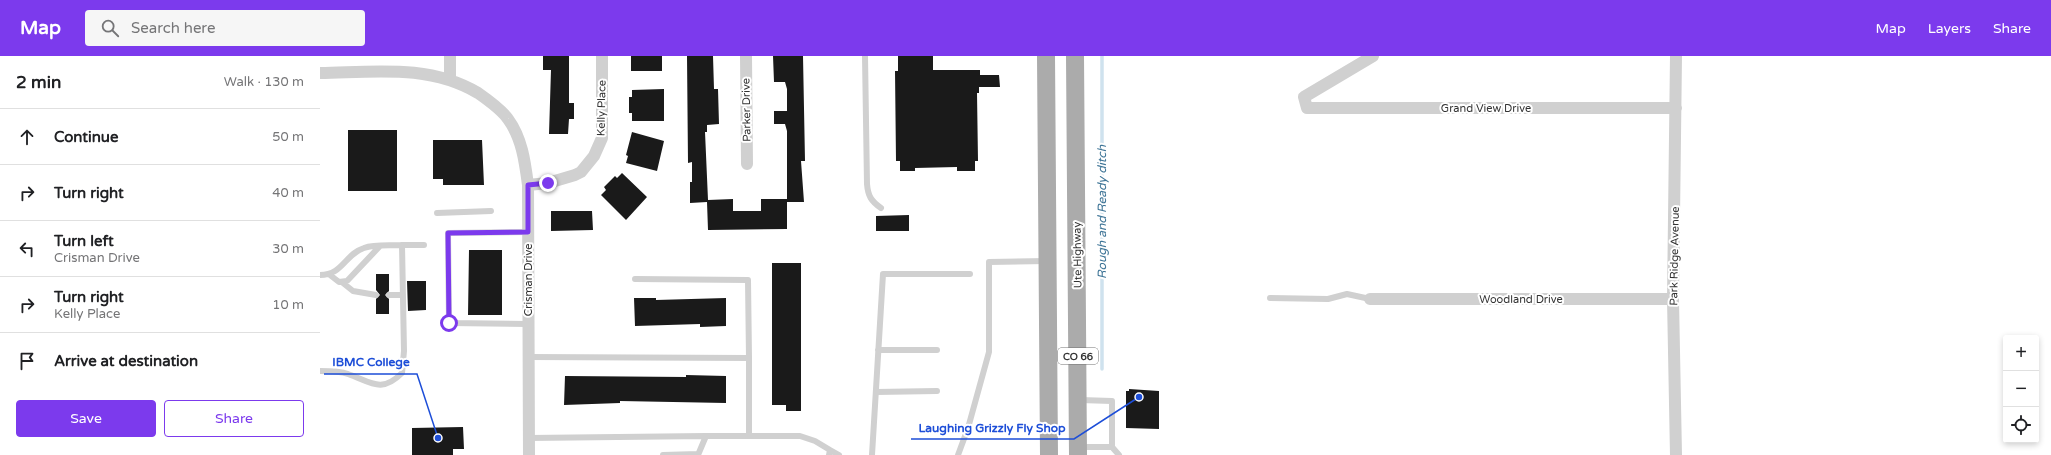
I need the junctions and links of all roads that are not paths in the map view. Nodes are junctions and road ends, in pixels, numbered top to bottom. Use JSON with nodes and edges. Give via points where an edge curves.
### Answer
{"nodes":[{"id":1,"x":450,"y":56,"type":"edge"},
{"id":2,"x":602,"y":56,"type":"edge"},
{"id":3,"x":746,"y":56,"type":"edge"},
{"id":4,"x":865,"y":56,"type":"edge"},
{"id":5,"x":1046,"y":56,"type":"edge"},
{"id":6,"x":1074,"y":56,"type":"edge"},
{"id":7,"x":1373,"y":56,"type":"edge"},
{"id":8,"x":1676,"y":56,"type":"edge"},
{"id":9,"x":320,"y":73,"type":"edge"},
{"id":10,"x":450,"y":79,"type":"junction"},
{"id":11,"x":1676,"y":108,"type":"junction"},
{"id":12,"x":747,"y":164,"type":"dead end"},
{"id":13,"x":528,"y":185,"type":"junction"},
{"id":14,"x":881,"y":208,"type":"dead end"},
{"id":15,"x":491,"y":211,"type":"dead end"},
{"id":16,"x":437,"y":213,"type":"dead end"},
{"id":17,"x":528,"y":232,"type":"junction"},
{"id":18,"x":402,"y":245,"type":"junction"},
{"id":19,"x":424,"y":245,"type":"dead end"},
{"id":20,"x":380,"y":246,"type":"junction"},
{"id":21,"x":1048,"y":261,"type":"junction"},
{"id":22,"x":970,"y":274,"type":"dead end"},
{"id":23,"x":320,"y":275,"type":"edge"},
{"id":24,"x":330,"y":275,"type":"junction"},
{"id":25,"x":636,"y":279,"type":"dead end"},
{"id":26,"x":343,"y":283,"type":"junction"},
{"id":27,"x":376,"y":295,"type":"dead end"},
{"id":28,"x":389,"y":295,"type":"dead end"},
{"id":29,"x":403,"y":295,"type":"junction"},
{"id":30,"x":1270,"y":298,"type":"dead end"},
{"id":31,"x":1370,"y":299,"type":"joint"},
{"id":32,"x":1673,"y":300,"type":"junction"},
{"id":33,"x":528,"y":324,"type":"junction"},
{"id":34,"x":878,"y":350,"type":"junction"},
{"id":35,"x":937,"y":350,"type":"dead end"},
{"id":36,"x":528,"y":357,"type":"junction"},
{"id":37,"x":749,"y":358,"type":"junction"},
{"id":38,"x":320,"y":371,"type":"edge"},
{"id":39,"x":937,"y":390,"type":"dead end"},
{"id":40,"x":876,"y":392,"type":"junction"},
{"id":41,"x":1078,"y":400,"type":"junction"},
{"id":42,"x":706,"y":436,"type":"junction"},
{"id":43,"x":749,"y":436,"type":"junction"},
{"id":44,"x":529,"y":438,"type":"junction"},
{"id":45,"x":1112,"y":447,"type":"junction"},
{"id":46,"x":1078,"y":451,"type":"edge"},
{"id":47,"x":829,"y":453,"type":"edge"},
{"id":48,"x":529,"y":455,"type":"edge"},
{"id":49,"x":662,"y":455,"type":"edge"},
{"id":50,"x":698,"y":455,"type":"edge"},
{"id":51,"x":839,"y":455,"type":"edge"},
{"id":52,"x":872,"y":455,"type":"edge"},
{"id":53,"x":958,"y":455,"type":"edge"},
{"id":54,"x":1049,"y":455,"type":"edge"},
{"id":55,"x":1119,"y":455,"type":"edge"},
{"id":56,"x":1676,"y":455,"type":"edge"}],
"edges":[{"from":1,"to":10,"type":"street"},
{"from":2,"to":13,"type":"street","name":"Kelly Place","via":[[602,138],[594,156],[574,175],[548,183]]},
{"from":3,"to":12,"type":"street","name":"Parker Drive"},
{"from":4,"to":14,"type":"lane","via":[[868,196]]},
{"from":5,"to":21,"type":"main road","number":"CO 66"},
{"from":6,"to":41,"type":"main road","name":"Ute Highway","number":"CO 66"},
{"from":7,"to":11,"type":"street","name":"Grand View Drive","via":[[1304,97],[1307,108]]},
{"from":8,"to":11,"type":"street","name":"Park Ridge Avenue"},
{"from":9,"to":10,"type":"street","name":"Crisman Drive","via":[[423,73]]},
{"from":10,"to":13,"type":"street","name":"Crisman Drive","via":[[487,99],[508,118],[525,157]]},
{"from":11,"to":32,"type":"street","name":"Park Ridge Avenue"},
{"from":13,"to":17,"type":"street","name":"Crisman Drive"},
{"from":15,"to":16,"type":"lane"},
{"from":17,"to":33,"type":"street","name":"Crisman Drive"},
{"from":17,"to":33,"type":"lane","via":[[448,233],[449,323]]},
{"from":18,"to":19,"type":"lane"},
{"from":18,"to":20,"type":"lane"},
{"from":18,"to":29,"type":"lane"},
{"from":20,"to":24,"type":"lane","via":[[365,247],[353,253]]},
{"from":20,"to":26,"type":"lane"},
{"from":21,"to":53,"type":"lane","via":[[989,262],[988,352],[968,428]]},
{"from":21,"to":54,"type":"main road","number":"CO 66"},
{"from":22,"to":34,"type":"lane","via":[[883,274]]},
{"from":23,"to":24,"type":"lane"},
{"from":24,"to":26,"type":"lane"},
{"from":25,"to":37,"type":"lane","via":[[748,280]]},
{"from":26,"to":27,"type":"lane","via":[[352,291]]},
{"from":28,"to":29,"type":"lane"},
{"from":29,"to":38,"type":"lane","via":[[402,373],[393,382],[380,385],[365,382],[348,374]]},
{"from":30,"to":31,"type":"lane","via":[[1328,298],[1347,294]]},
{"from":31,"to":32,"type":"street","name":"Woodland Drive"},
{"from":32,"to":56,"type":"street","name":"Park Ridge Avenue"},
{"from":33,"to":36,"type":"street","name":"Crisman Drive"},
{"from":34,"to":35,"type":"lane"},
{"from":34,"to":40,"type":"lane"},
{"from":36,"to":37,"type":"lane"},
{"from":36,"to":44,"type":"street","name":"Crisman Drive"},
{"from":37,"to":43,"type":"lane"},
{"from":39,"to":40,"type":"lane"},
{"from":40,"to":52,"type":"lane"},
{"from":41,"to":45,"type":"lane","via":[[1112,400]]},
{"from":41,"to":46,"type":"main road","name":"Ute Highway","number":"CO 66"},
{"from":42,"to":43,"type":"lane"},
{"from":42,"to":44,"type":"lane"},
{"from":42,"to":50,"type":"lane"},
{"from":43,"to":47,"type":"lane","via":[[800,436],[815,441]]},
{"from":44,"to":48,"type":"street","name":"Crisman Drive"},
{"from":45,"to":46,"type":"lane"},
{"from":45,"to":55,"type":"lane"},
{"from":47,"to":51,"type":"lane"},
{"from":49,"to":50,"type":"lane"}]}
